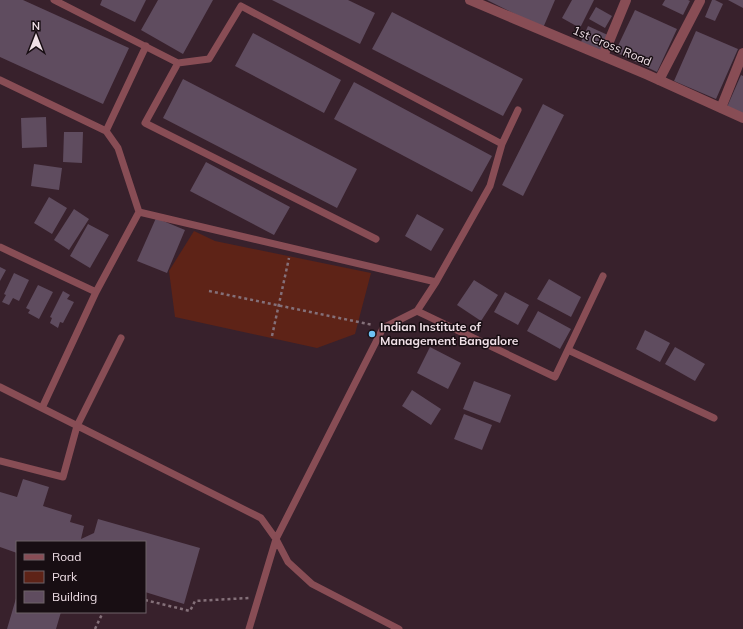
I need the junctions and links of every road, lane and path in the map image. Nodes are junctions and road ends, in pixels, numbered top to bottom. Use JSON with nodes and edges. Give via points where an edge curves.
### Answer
{"nodes":[{"id":1,"x":54,"y":0,"type":"edge"},
{"id":2,"x":470,"y":0,"type":"edge"},
{"id":3,"x":626,"y":0,"type":"edge"},
{"id":4,"x":700,"y":1,"type":"edge"},
{"id":5,"x":146,"y":46,"type":"junction"},
{"id":6,"x":743,"y":53,"type":"edge"},
{"id":7,"x":603,"y":56,"type":"junction"},
{"id":8,"x":178,"y":63,"type":"junction"},
{"id":9,"x":0,"y":80,"type":"edge"},
{"id":10,"x":659,"y":80,"type":"junction"},
{"id":11,"x":721,"y":108,"type":"junction"},
{"id":12,"x":518,"y":110,"type":"dead end"},
{"id":13,"x":743,"y":118,"type":"edge"},
{"id":14,"x":106,"y":132,"type":"junction"},
{"id":15,"x":502,"y":144,"type":"junction"},
{"id":16,"x":138,"y":212,"type":"junction"},
{"id":17,"x":376,"y":239,"type":"dead end"},
{"id":18,"x":0,"y":247,"type":"edge"},
{"id":19,"x":291,"y":247,"type":"junction"},
{"id":20,"x":603,"y":276,"type":"dead end"},
{"id":21,"x":436,"y":282,"type":"junction"},
{"id":22,"x":209,"y":291,"type":"dead end"},
{"id":23,"x":96,"y":292,"type":"junction"},
{"id":24,"x":278,"y":306,"type":"junction"},
{"id":25,"x":417,"y":311,"type":"junction"},
{"id":26,"x":383,"y":328,"type":"junction"},
{"id":27,"x":272,"y":336,"type":"dead end"},
{"id":28,"x":121,"y":338,"type":"dead end"},
{"id":29,"x":568,"y":350,"type":"junction"},
{"id":30,"x":0,"y":387,"type":"edge"},
{"id":31,"x":42,"y":408,"type":"junction"},
{"id":32,"x":714,"y":418,"type":"dead end"},
{"id":33,"x":77,"y":426,"type":"junction"},
{"id":34,"x":0,"y":461,"type":"edge"},
{"id":35,"x":276,"y":538,"type":"junction"},
{"id":36,"x":259,"y":597,"type":"junction"},
{"id":37,"x":146,"y":600,"type":"edge"},
{"id":38,"x":103,"y":613,"type":"edge"},
{"id":39,"x":95,"y":629,"type":"edge"},
{"id":40,"x":249,"y":629,"type":"edge"},
{"id":41,"x":399,"y":629,"type":"edge"}],
"edges":[{"from":1,"to":5,"type":"lane"},
{"from":2,"to":7,"type":"street","name":"1st Cross Road"},
{"from":3,"to":7,"type":"street"},
{"from":4,"to":10,"type":"street"},
{"from":5,"to":8,"type":"lane"},
{"from":5,"to":14,"type":"lane"},
{"from":6,"to":11,"type":"street"},
{"from":7,"to":10,"type":"street","name":"1st Cross Road"},
{"from":8,"to":15,"type":"lane","via":[[210,59],[241,6]]},
{"from":8,"to":17,"type":"lane","via":[[145,123]]},
{"from":9,"to":14,"type":"lane"},
{"from":10,"to":11,"type":"street","name":"1st Cross Road"},
{"from":11,"to":13,"type":"street","name":"1st Cross Road"},
{"from":12,"to":15,"type":"lane"},
{"from":14,"to":16,"type":"lane","via":[[118,148]]},
{"from":15,"to":21,"type":"lane","via":[[490,186]]},
{"from":16,"to":19,"type":"lane"},
{"from":16,"to":23,"type":"lane"},
{"from":18,"to":23,"type":"lane"},
{"from":19,"to":21,"type":"lane"},
{"from":19,"to":24,"type":"path"},
{"from":20,"to":29,"type":"lane"},
{"from":21,"to":25,"type":"lane"},
{"from":22,"to":24,"type":"path"},
{"from":23,"to":31,"type":"lane"},
{"from":24,"to":26,"type":"path"},
{"from":24,"to":27,"type":"path"},
{"from":25,"to":26,"type":"lane"},
{"from":25,"to":29,"type":"lane","via":[[555,377]]},
{"from":26,"to":35,"type":"lane"},
{"from":28,"to":33,"type":"lane"},
{"from":29,"to":32,"type":"lane"},
{"from":30,"to":31,"type":"lane"},
{"from":31,"to":33,"type":"lane"},
{"from":33,"to":34,"type":"lane","via":[[63,477]]},
{"from":33,"to":35,"type":"lane","via":[[261,518]]},
{"from":35,"to":36,"type":"lane"},
{"from":35,"to":41,"type":"lane","via":[[288,562],[312,584]]},
{"from":36,"to":37,"type":"path","via":[[195,602],[190,611]]},
{"from":36,"to":40,"type":"lane"},
{"from":38,"to":39,"type":"path"}]}
